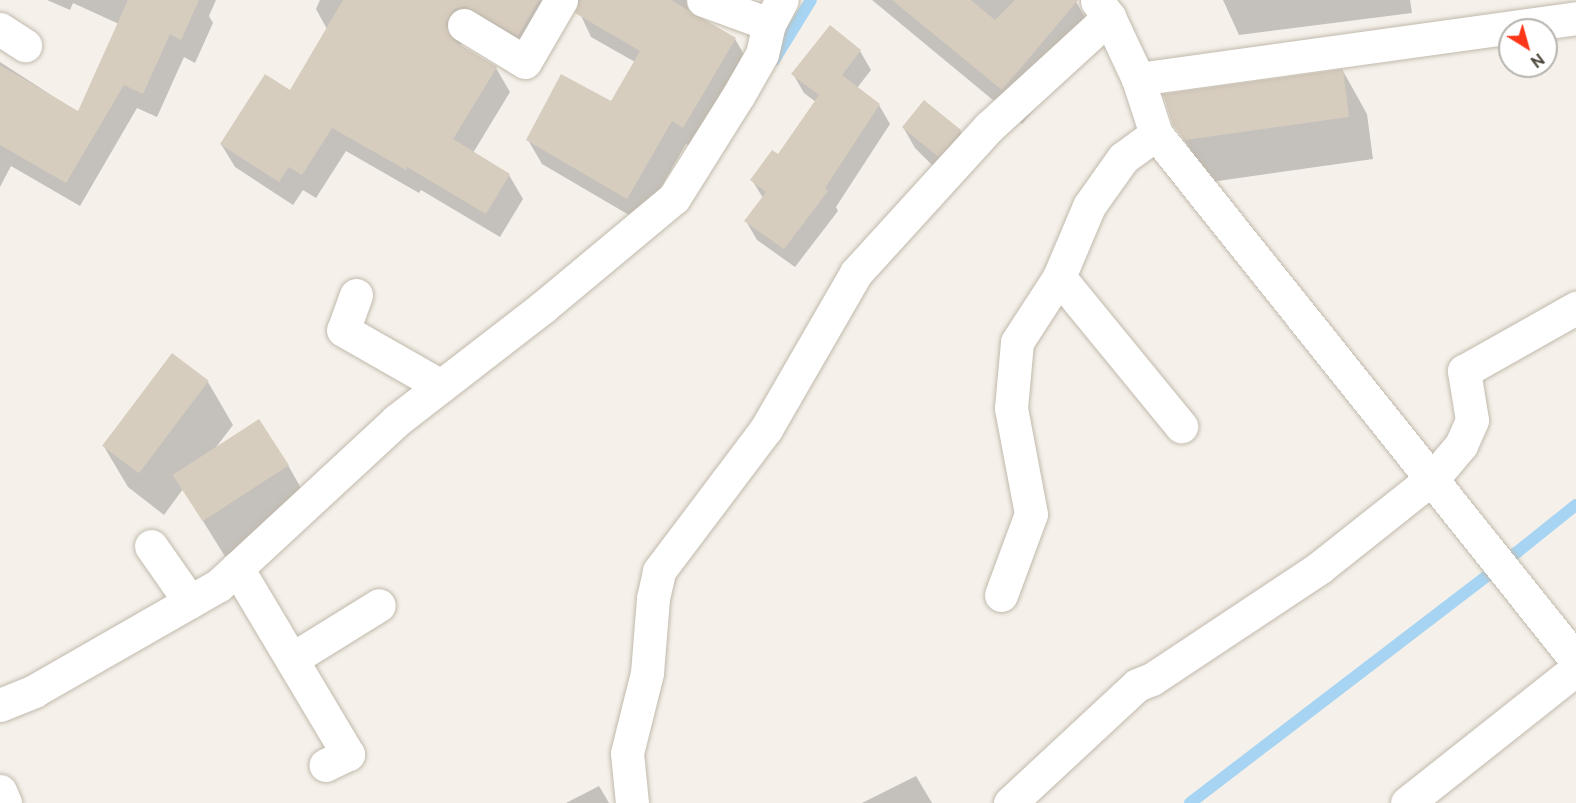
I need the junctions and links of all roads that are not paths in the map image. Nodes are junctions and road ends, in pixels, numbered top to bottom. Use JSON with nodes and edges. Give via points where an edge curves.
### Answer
{"nodes":[{"id":1,"x":561,"y":0,"type":"edge"},
{"id":2,"x":703,"y":0,"type":"edge"},
{"id":3,"x":1103,"y":9,"type":"edge"},
{"id":4,"x":776,"y":12,"type":"edge"},
{"id":5,"x":1576,"y":18,"type":"edge"},
{"id":6,"x":464,"y":24,"type":"dead end"},
{"id":7,"x":1138,"y":79,"type":"junction"},
{"id":8,"x":1156,"y":134,"type":"junction"},
{"id":9,"x":1059,"y":278,"type":"junction"},
{"id":10,"x":356,"y":295,"type":"dead end"},
{"id":11,"x":1576,"y":308,"type":"edge"},
{"id":12,"x":441,"y":386,"type":"junction"},
{"id":13,"x":1181,"y":426,"type":"dead end"},
{"id":14,"x":1434,"y":477,"type":"junction"},
{"id":15,"x":151,"y":546,"type":"dead end"},
{"id":16,"x":237,"y":568,"type":"junction"},
{"id":17,"x":1001,"y":595,"type":"dead end"},
{"id":18,"x":190,"y":602,"type":"junction"},
{"id":19,"x":379,"y":605,"type":"dead end"},
{"id":20,"x":292,"y":659,"type":"junction"},
{"id":21,"x":1576,"y":660,"type":"edge"},
{"id":22,"x":1576,"y":669,"type":"edge"},
{"id":23,"x":0,"y":705,"type":"edge"},
{"id":24,"x":325,"y":765,"type":"dead end"},
{"id":25,"x":0,"y":791,"type":"edge"},
{"id":26,"x":5,"y":803,"type":"edge"},
{"id":27,"x":632,"y":803,"type":"edge"},
{"id":28,"x":1010,"y":803,"type":"edge"},
{"id":29,"x":1407,"y":803,"type":"edge"}],
"edges":[{"from":1,"to":6,"type":"street","via":[[525,62]]},
{"from":2,"to":4,"type":"street"},
{"from":3,"to":7,"type":"street"},
{"from":3,"to":27,"type":"street","via":[[856,273],[766,429],[659,572],[652,598],[646,673],[627,753]]},
{"from":4,"to":12,"type":"street","via":[[762,54],[674,198]]},
{"from":5,"to":7,"type":"street"},
{"from":7,"to":8,"type":"street"},
{"from":8,"to":9,"type":"street","via":[[1123,159],[1089,206]]},
{"from":8,"to":14,"type":"street"},
{"from":9,"to":13,"type":"street"},
{"from":9,"to":17,"type":"street","via":[[1017,342],[1011,408],[1031,514]]},
{"from":10,"to":12,"type":"street","via":[[343,330]]},
{"from":11,"to":14,"type":"street","via":[[1464,371],[1472,420],[1461,445]]},
{"from":12,"to":16,"type":"street","via":[[397,420]]},
{"from":14,"to":21,"type":"street"},
{"from":14,"to":28,"type":"street","via":[[1319,568],[1152,679],[1137,684]]},
{"from":15,"to":18,"type":"street"},
{"from":16,"to":18,"type":"street","via":[[219,585]]},
{"from":16,"to":20,"type":"street"},
{"from":18,"to":23,"type":"street","via":[[34,691]]},
{"from":19,"to":20,"type":"street"},
{"from":20,"to":24,"type":"street","via":[[348,754]]},
{"from":22,"to":29,"type":"street"},
{"from":25,"to":26,"type":"street"}]}
